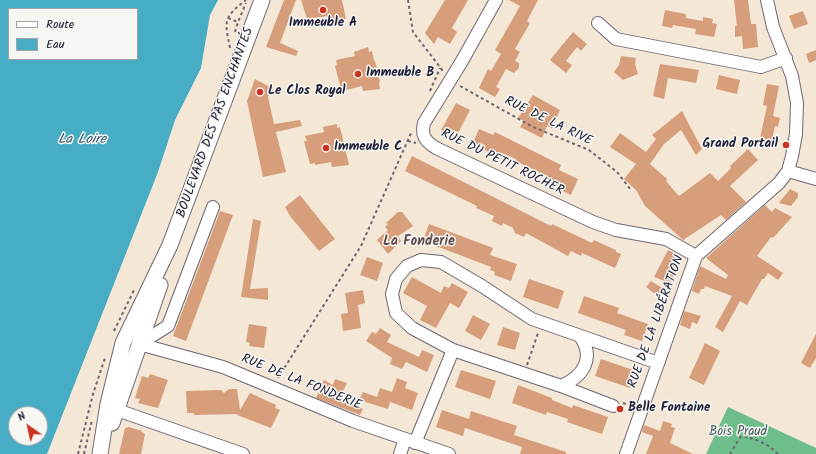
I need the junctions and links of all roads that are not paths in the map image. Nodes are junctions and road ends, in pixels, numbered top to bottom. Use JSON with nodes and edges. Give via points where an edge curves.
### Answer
{"nodes":[{"id":1,"x":262,"y":0,"type":"edge"},
{"id":2,"x":496,"y":0,"type":"edge"},
{"id":3,"x":767,"y":0,"type":"edge"},
{"id":4,"x":598,"y":23,"type":"dead end"},
{"id":5,"x":786,"y":58,"type":"junction"},
{"id":6,"x":788,"y":171,"type":"junction"},
{"id":7,"x":816,"y":179,"type":"edge"},
{"id":8,"x":213,"y":206,"type":"dead end"},
{"id":9,"x":170,"y":245,"type":"junction"},
{"id":10,"x":696,"y":256,"type":"junction"},
{"id":11,"x":580,"y":336,"type":"junction"},
{"id":12,"x":139,"y":344,"type":"junction"},
{"id":13,"x":453,"y":350,"type":"junction"},
{"id":14,"x":118,"y":358,"type":"junction"},
{"id":15,"x":658,"y":363,"type":"junction"},
{"id":16,"x":561,"y":386,"type":"junction"},
{"id":17,"x":612,"y":406,"type":"road end"},
{"id":18,"x":117,"y":410,"type":"junction"},
{"id":19,"x":410,"y":441,"type":"junction"},
{"id":20,"x":101,"y":450,"type":"edge"},
{"id":21,"x":223,"y":450,"type":"edge"},
{"id":22,"x":243,"y":454,"type":"edge"},
{"id":23,"x":400,"y":454,"type":"edge"},
{"id":24,"x":449,"y":454,"type":"edge"},
{"id":25,"x":626,"y":454,"type":"edge"}],
"edges":[{"from":1,"to":9,"type":"main road","name":"BOULEVARD DES PAS ENCHANTÉS"},
{"from":2,"to":10,"type":"street","name":"RUE DU PETIT ROCHER","via":[[424,123],[423,136],[430,144],[593,222],[616,230],[666,239]]},
{"from":3,"to":5,"type":"street","via":[[773,27]]},
{"from":4,"to":5,"type":"street","via":[[616,38],[761,67]]},
{"from":5,"to":6,"type":"street","via":[[797,103],[796,134]]},
{"from":6,"to":7,"type":"street"},
{"from":6,"to":10,"type":"street","name":"RUE DE LA LIBÉRATION","via":[[780,183]]},
{"from":8,"to":12,"type":"street","via":[[168,326]]},
{"from":9,"to":12,"type":"main road","name":"BOULEVARD DES PAS ENCHANTÉS"},
{"from":9,"to":14,"type":"main road","name":"BOULEVARD DES PAS ENCHANTÉS","via":[[133,319]]},
{"from":10,"to":15,"type":"street","name":"RUE DE LA LIBÉRATION"},
{"from":11,"to":13,"type":"street","via":[[532,319],[441,262],[422,260],[407,266],[396,279],[392,294],[396,313],[412,328]]},
{"from":11,"to":15,"type":"street"},
{"from":11,"to":16,"type":"street","via":[[587,354],[585,366],[577,378]]},
{"from":12,"to":14,"type":"main road"},
{"from":12,"to":18,"type":"main road","name":"BOULEVARD DES PAS ENCHANTÉS"},
{"from":12,"to":19,"type":"street","name":"RUE DE LA FONDERIE","via":[[223,367],[324,410]]},
{"from":13,"to":16,"type":"street"},
{"from":13,"to":19,"type":"street"},
{"from":14,"to":20,"type":"main road","name":"BOULEVARD DES PAS ENCHANTÉS"},
{"from":15,"to":25,"type":"street","name":"RUE DE LA LIBÉRATION"},
{"from":16,"to":17,"type":"street"},
{"from":18,"to":20,"type":"main road","name":"BOULEVARD DES PAS ENCHANTÉS"},
{"from":18,"to":21,"type":"street"},
{"from":19,"to":23,"type":"street"},
{"from":19,"to":24,"type":"street","name":"RUE DE LA FONDERIE"},
{"from":21,"to":22,"type":"street"}]}
